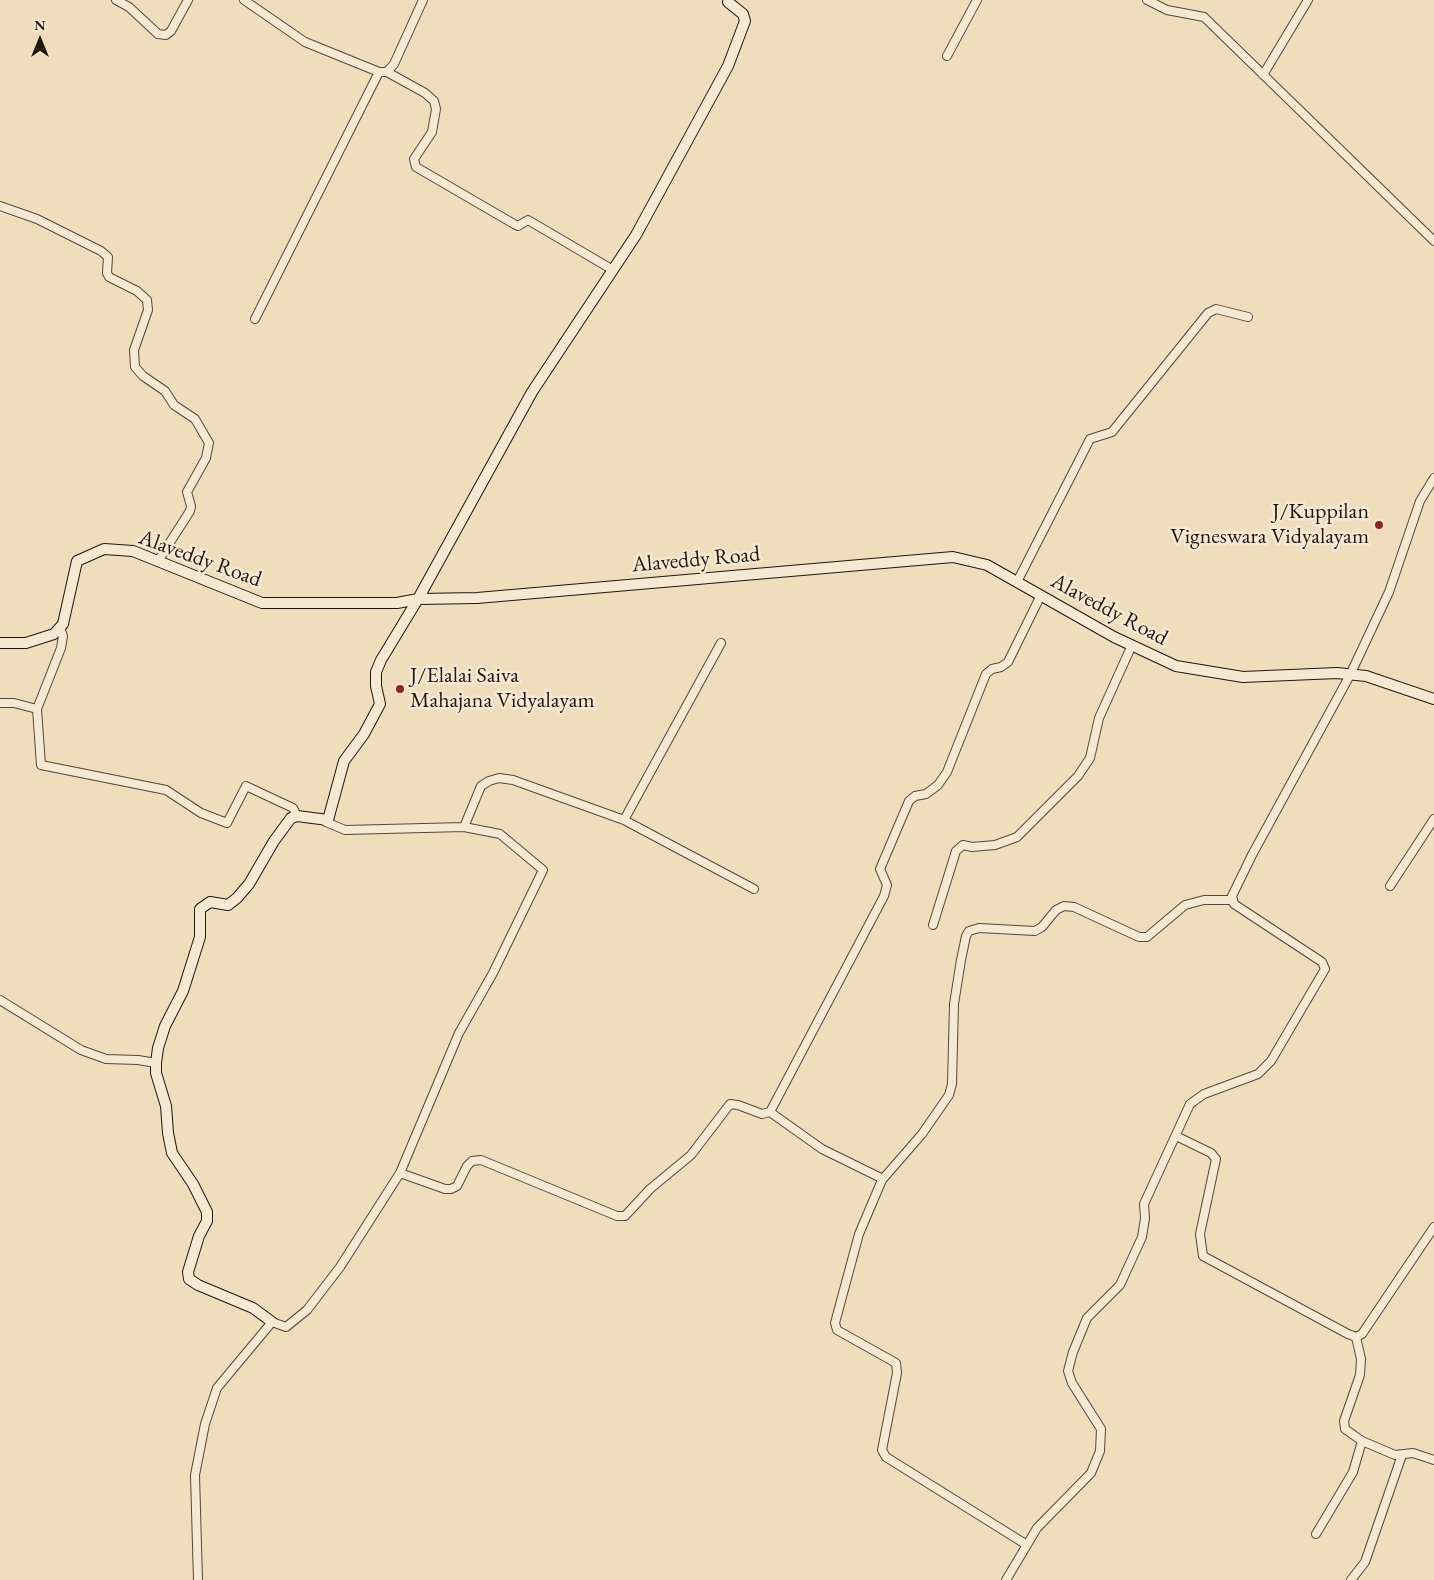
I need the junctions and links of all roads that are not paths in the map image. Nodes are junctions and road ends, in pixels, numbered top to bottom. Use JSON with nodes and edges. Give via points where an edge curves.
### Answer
{"nodes":[{"id":1,"x":116,"y":0,"type":"edge"},
{"id":2,"x":188,"y":0,"type":"edge"},
{"id":3,"x":244,"y":0,"type":"edge"},
{"id":4,"x":423,"y":0,"type":"edge"},
{"id":5,"x":977,"y":0,"type":"edge"},
{"id":6,"x":1147,"y":0,"type":"edge"},
{"id":7,"x":1308,"y":0,"type":"edge"},
{"id":8,"x":726,"y":1,"type":"edge"},
{"id":9,"x":947,"y":56,"type":"dead end"},
{"id":10,"x":383,"y":72,"type":"junction"},
{"id":11,"x":1263,"y":75,"type":"junction"},
{"id":12,"x":0,"y":206,"type":"edge"},
{"id":13,"x":1434,"y":241,"type":"edge"},
{"id":14,"x":613,"y":270,"type":"junction"},
{"id":15,"x":1248,"y":317,"type":"dead end"},
{"id":16,"x":255,"y":319,"type":"dead end"},
{"id":17,"x":1434,"y":478,"type":"edge"},
{"id":18,"x":158,"y":561,"type":"junction"},
{"id":19,"x":1017,"y":582,"type":"junction"},
{"id":20,"x":1041,"y":595,"type":"junction"},
{"id":21,"x":418,"y":599,"type":"junction"},
{"id":22,"x":60,"y":628,"type":"junction"},
{"id":23,"x":0,"y":643,"type":"edge"},
{"id":24,"x":721,"y":643,"type":"dead end"},
{"id":25,"x":1132,"y":645,"type":"junction"},
{"id":26,"x":1350,"y":675,"type":"junction"},
{"id":27,"x":1434,"y":699,"type":"edge"},
{"id":28,"x":0,"y":703,"type":"edge"},
{"id":29,"x":37,"y":709,"type":"junction"},
{"id":30,"x":297,"y":816,"type":"junction"},
{"id":31,"x":1434,"y":819,"type":"edge"},
{"id":32,"x":624,"y":820,"type":"junction"},
{"id":33,"x":326,"y":822,"type":"junction"},
{"id":34,"x":464,"y":827,"type":"junction"},
{"id":35,"x":1390,"y":886,"type":"dead end"},
{"id":36,"x":754,"y":889,"type":"dead end"},
{"id":37,"x":1233,"y":900,"type":"junction"},
{"id":38,"x":933,"y":924,"type":"dead end"},
{"id":39,"x":0,"y":1000,"type":"edge"},
{"id":40,"x":156,"y":1063,"type":"junction"},
{"id":41,"x":770,"y":1112,"type":"junction"},
{"id":42,"x":1176,"y":1136,"type":"junction"},
{"id":43,"x":400,"y":1174,"type":"junction"},
{"id":44,"x":882,"y":1180,"type":"junction"},
{"id":45,"x":1434,"y":1227,"type":"edge"},
{"id":46,"x":272,"y":1322,"type":"junction"},
{"id":47,"x":1356,"y":1337,"type":"junction"},
{"id":48,"x":1362,"y":1441,"type":"junction"},
{"id":49,"x":1402,"y":1455,"type":"junction"},
{"id":50,"x":1434,"y":1460,"type":"edge"},
{"id":51,"x":1316,"y":1534,"type":"dead end"},
{"id":52,"x":1027,"y":1545,"type":"junction"},
{"id":53,"x":198,"y":1580,"type":"edge"},
{"id":54,"x":1006,"y":1580,"type":"edge"},
{"id":55,"x":1351,"y":1580,"type":"edge"}],
"edges":[{"from":1,"to":2,"type":"street","via":[[129,7],[158,34],[166,35]]},
{"from":3,"to":10,"type":"street","via":[[305,42]]},
{"from":4,"to":10,"type":"street","via":[[394,64]]},
{"from":5,"to":9,"type":"street"},
{"from":6,"to":11,"type":"street","via":[[1166,10],[1204,16]]},
{"from":7,"to":11,"type":"street"},
{"from":8,"to":14,"type":"street","via":[[743,14],[745,21],[728,66],[636,235]]},
{"from":10,"to":14,"type":"street","via":[[425,93],[434,101],[436,109],[432,132],[414,159],[416,167],[514,224],[518,226],[528,220]]},
{"from":10,"to":16,"type":"street"},
{"from":11,"to":13,"type":"street"},
{"from":12,"to":18,"type":"street","via":[[37,219],[101,250],[108,257],[109,278],[137,291],[147,300],[148,310],[134,350],[135,367],[165,391],[174,405],[195,419],[209,443],[206,458],[187,492],[190,511]]},
{"from":14,"to":21,"type":"street","via":[[532,392]]},
{"from":15,"to":19,"type":"street","via":[[1216,309],[1208,314],[1112,432],[1090,439]]},
{"from":17,"to":26,"type":"street","via":[[1420,501],[1389,592]]},
{"from":18,"to":21,"type":"street","name":"Alaveddy Road","via":[[262,603],[398,603]]},
{"from":18,"to":22,"type":"street","name":"Alaveddy Road","via":[[133,551],[104,548],[76,561]]},
{"from":19,"to":20,"type":"street","name":"Alaveddy Road"},
{"from":19,"to":21,"type":"street","name":"Alaveddy Road","via":[[987,565],[953,557],[477,598]]},
{"from":20,"to":25,"type":"street","name":"Alaveddy Road"},
{"from":20,"to":41,"type":"street","via":[[1008,662],[986,674],[947,772],[938,786],[909,801],[880,869],[887,885],[884,896]]},
{"from":21,"to":33,"type":"street","via":[[376,672],[380,704],[344,761]]},
{"from":22,"to":23,"type":"street","via":[[54,634],[26,643]]},
{"from":22,"to":29,"type":"street","via":[[62,648]]},
{"from":24,"to":32,"type":"street"},
{"from":25,"to":26,"type":"street","name":"Alaveddy Road","via":[[1176,666],[1244,677]]},
{"from":25,"to":38,"type":"street","via":[[1099,718],[1090,758],[1078,776],[1017,837],[995,845],[963,845],[956,851]]},
{"from":26,"to":27,"type":"street","name":"Alaveddy Road","via":[[1366,676]]},
{"from":26,"to":37,"type":"street","via":[[1252,855]]},
{"from":28,"to":29,"type":"street"},
{"from":29,"to":30,"type":"street","via":[[41,765],[166,790],[201,813],[227,823],[246,786],[293,808]]},
{"from":30,"to":33,"type":"street"},
{"from":30,"to":40,"type":"street","via":[[291,818],[274,841],[250,884],[237,898],[228,905],[210,902],[200,909],[200,937],[183,991],[165,1026]]},
{"from":31,"to":35,"type":"street"},
{"from":32,"to":34,"type":"street","via":[[513,780],[499,778],[481,786]]},
{"from":32,"to":36,"type":"street"},
{"from":33,"to":34,"type":"street","via":[[345,830]]},
{"from":34,"to":43,"type":"street","via":[[500,834],[543,870],[493,973],[459,1033]]},
{"from":37,"to":42,"type":"street","via":[[1234,904],[1322,962],[1325,969],[1271,1062],[1258,1074],[1204,1094],[1190,1104]]},
{"from":37,"to":44,"type":"street","via":[[1204,900],[1185,905],[1147,937],[1139,937],[1074,907],[1064,906],[1035,931],[979,928],[970,931],[966,936],[954,1004],[949,1095],[922,1134]]},
{"from":39,"to":40,"type":"street","via":[[81,1050],[106,1059]]},
{"from":40,"to":46,"type":"street","via":[[172,1154],[207,1212],[207,1221],[188,1272],[189,1279],[253,1308]]},
{"from":41,"to":43,"type":"street","via":[[762,1114],[730,1104],[691,1155],[650,1189],[625,1216],[617,1216],[481,1160],[466,1166],[457,1186],[452,1189]]},
{"from":41,"to":44,"type":"street","via":[[822,1149]]},
{"from":42,"to":47,"type":"street","via":[[1211,1153],[1216,1160],[1200,1234],[1203,1256]]},
{"from":42,"to":52,"type":"street","via":[[1144,1204],[1142,1237],[1135,1253],[1120,1285],[1088,1318],[1068,1371],[1101,1429],[1100,1451],[1091,1472],[1037,1528]]},
{"from":43,"to":46,"type":"street","via":[[340,1267],[307,1310],[286,1327]]},
{"from":44,"to":52,"type":"street","via":[[859,1234],[835,1323],[837,1330],[896,1363],[897,1373],[882,1450],[886,1457]]},
{"from":45,"to":47,"type":"street","via":[[1362,1334]]},
{"from":46,"to":53,"type":"street","via":[[218,1388],[205,1424],[195,1475]]},
{"from":47,"to":48,"type":"street","via":[[1361,1359],[1360,1376],[1344,1425]]},
{"from":48,"to":49,"type":"street"},
{"from":48,"to":51,"type":"street","via":[[1353,1472]]},
{"from":49,"to":50,"type":"street","via":[[1413,1453]]},
{"from":49,"to":55,"type":"street","via":[[1365,1562]]},
{"from":52,"to":54,"type":"street"}]}
